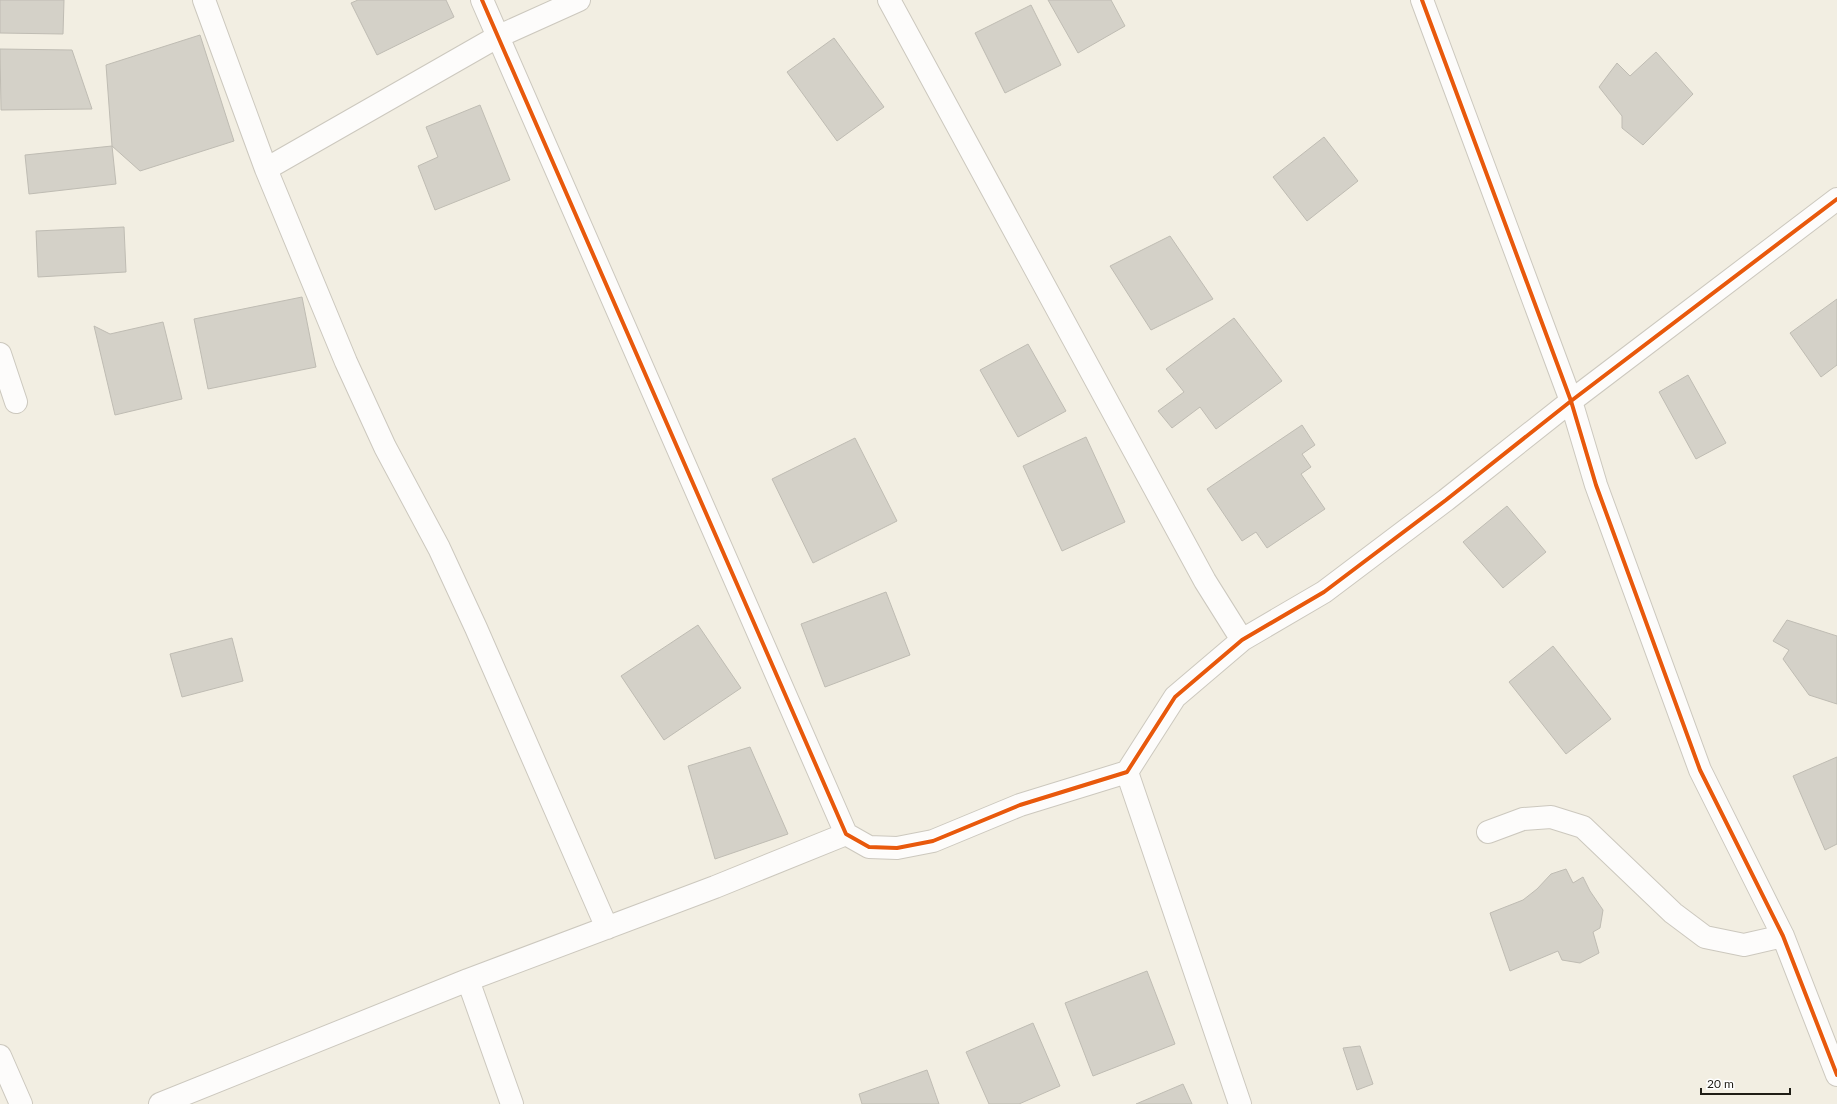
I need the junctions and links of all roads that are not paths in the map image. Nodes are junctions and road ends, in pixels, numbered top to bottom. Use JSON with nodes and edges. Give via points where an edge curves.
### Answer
{"nodes":[{"id":1,"x":204,"y":0,"type":"edge"},
{"id":2,"x":482,"y":0,"type":"edge"},
{"id":3,"x":579,"y":0,"type":"edge"},
{"id":4,"x":889,"y":0,"type":"edge"},
{"id":5,"x":1422,"y":0,"type":"edge"},
{"id":6,"x":497,"y":37,"type":"junction"},
{"id":7,"x":266,"y":169,"type":"junction"},
{"id":8,"x":1837,"y":199,"type":"edge"},
{"id":9,"x":0,"y":354,"type":"edge"},
{"id":10,"x":1571,"y":401,"type":"junction"},
{"id":11,"x":16,"y":402,"type":"dead end"},
{"id":12,"x":1242,"y":640,"type":"junction"},
{"id":13,"x":1127,"y":772,"type":"junction"},
{"id":14,"x":1488,"y":832,"type":"dead end"},
{"id":15,"x":846,"y":834,"type":"junction"},
{"id":16,"x":607,"y":928,"type":"junction"},
{"id":17,"x":1783,"y":936,"type":"junction"},
{"id":18,"x":468,"y":980,"type":"junction"},
{"id":19,"x":0,"y":1056,"type":"edge"},
{"id":20,"x":1837,"y":1075,"type":"edge"},
{"id":21,"x":21,"y":1104,"type":"edge"},
{"id":22,"x":160,"y":1104,"type":"edge"},
{"id":23,"x":512,"y":1104,"type":"edge"},
{"id":24,"x":1240,"y":1104,"type":"edge"}],
"edges":[{"from":1,"to":7,"type":"street"},
{"from":2,"to":6,"type":"street"},
{"from":3,"to":6,"type":"street"},
{"from":4,"to":12,"type":"street","via":[[1202,574]]},
{"from":5,"to":10,"type":"street"},
{"from":6,"to":7,"type":"street"},
{"from":6,"to":15,"type":"street"},
{"from":7,"to":16,"type":"street","via":[[346,362],[385,448],[439,548],[476,628]]},
{"from":8,"to":10,"type":"street"},
{"from":9,"to":11,"type":"street"},
{"from":10,"to":12,"type":"street","via":[[1324,592]]},
{"from":10,"to":17,"type":"street","via":[[1596,485],[1700,770]]},
{"from":12,"to":13,"type":"street","via":[[1175,696]]},
{"from":13,"to":15,"type":"street","via":[[1020,805],[933,841],[897,848],[869,847]]},
{"from":13,"to":24,"type":"street"},
{"from":14,"to":17,"type":"street","via":[[1522,819],[1551,817],[1583,827],[1673,913],[1705,937],[1744,945]]},
{"from":15,"to":16,"type":"street"},
{"from":16,"to":18,"type":"street"},
{"from":17,"to":20,"type":"street"},
{"from":18,"to":22,"type":"street"},
{"from":18,"to":23,"type":"street"},
{"from":19,"to":21,"type":"street"}]}
